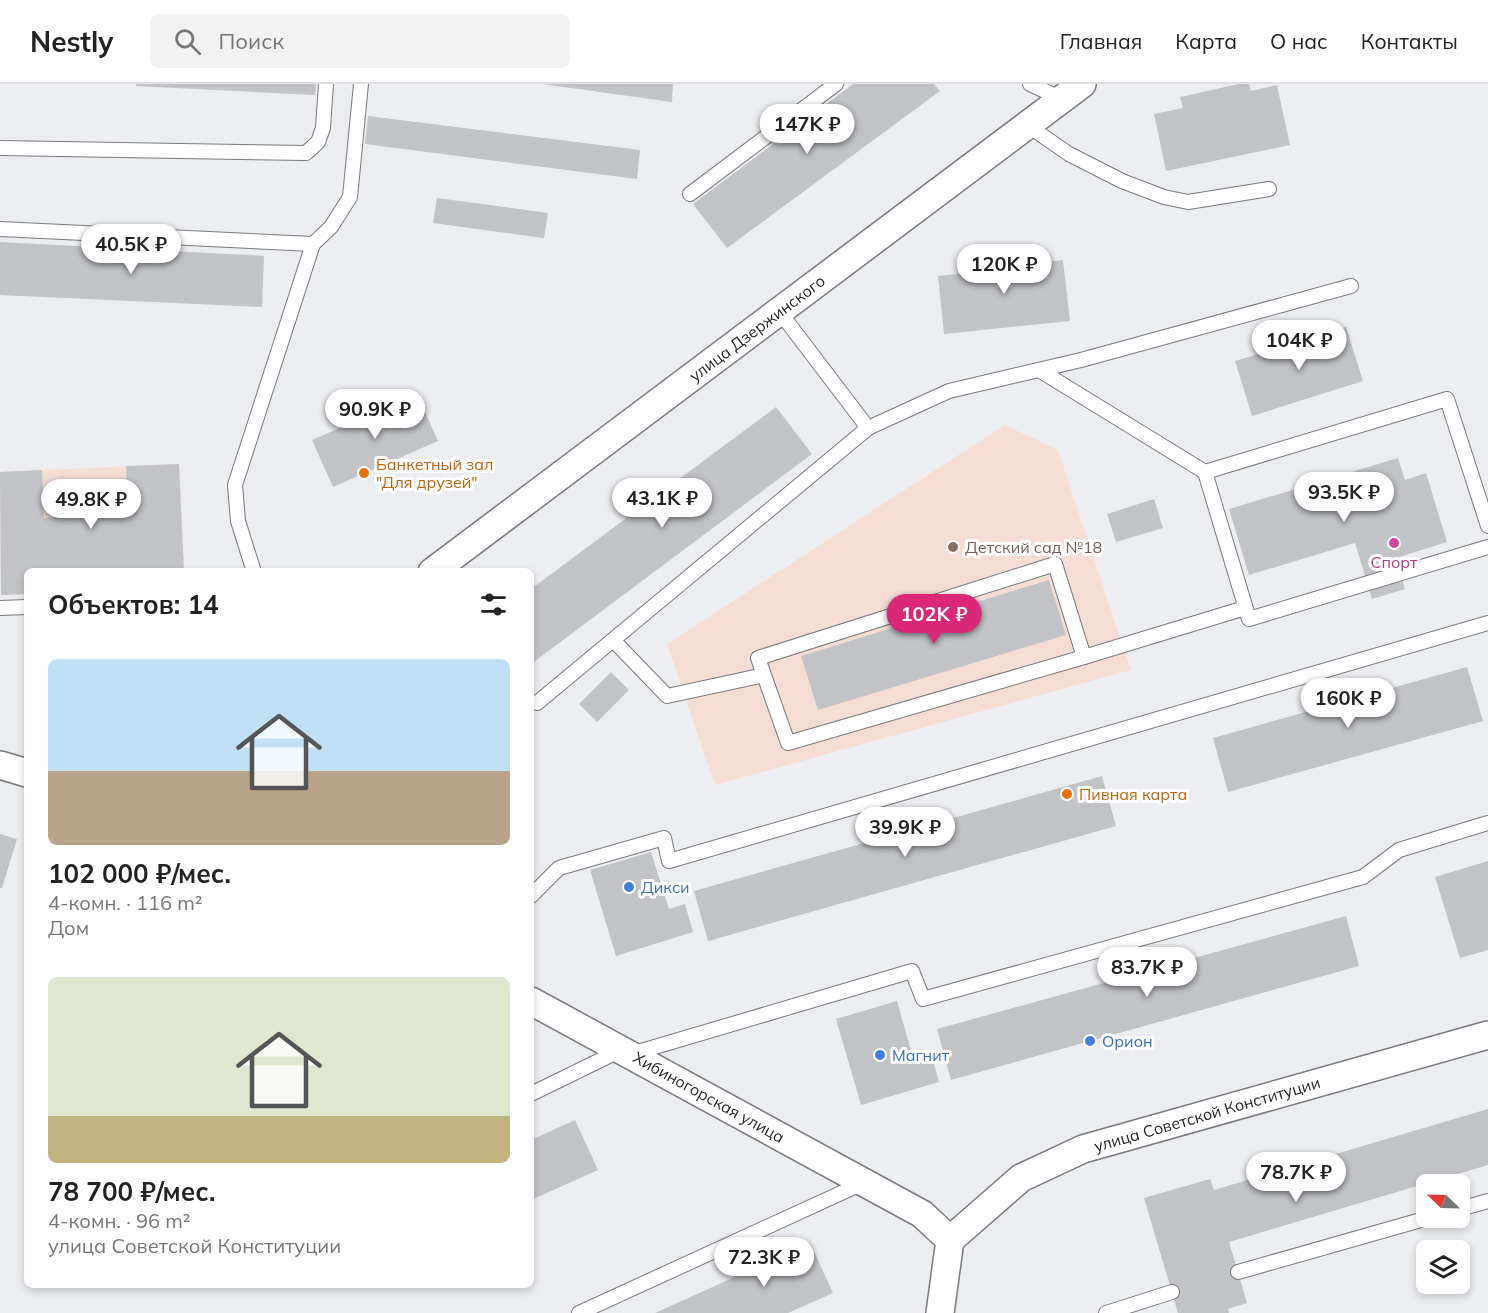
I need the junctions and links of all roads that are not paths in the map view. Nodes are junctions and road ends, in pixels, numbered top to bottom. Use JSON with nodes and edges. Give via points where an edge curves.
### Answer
{"nodes":[{"id":1,"x":326,"y":84,"type":"edge"},
{"id":2,"x":361,"y":84,"type":"edge"},
{"id":3,"x":836,"y":84,"type":"edge"},
{"id":4,"x":1030,"y":84,"type":"edge"},
{"id":5,"x":1072,"y":91,"type":"edge"},
{"id":6,"x":1027,"y":125,"type":"junction"},
{"id":7,"x":0,"y":148,"type":"edge"},
{"id":8,"x":1269,"y":189,"type":"dead end"},
{"id":9,"x":690,"y":194,"type":"dead end"},
{"id":10,"x":0,"y":229,"type":"edge"},
{"id":11,"x":312,"y":244,"type":"junction"},
{"id":12,"x":1351,"y":286,"type":"dead end"},
{"id":13,"x":779,"y":311,"type":"junction"},
{"id":14,"x":1039,"y":370,"type":"junction"},
{"id":15,"x":868,"y":428,"type":"junction"},
{"id":16,"x":1205,"y":472,"type":"junction"},
{"id":17,"x":1488,"y":526,"type":"edge"},
{"id":18,"x":1488,"y":547,"type":"edge"},
{"id":19,"x":253,"y":568,"type":"edge"},
{"id":20,"x":437,"y":568,"type":"edge"},
{"id":21,"x":24,"y":607,"type":"edge"},
{"id":22,"x":0,"y":608,"type":"edge"},
{"id":23,"x":1245,"y":608,"type":"junction"},
{"id":24,"x":1488,"y":623,"type":"edge"},
{"id":25,"x":613,"y":640,"type":"junction"},
{"id":26,"x":1084,"y":657,"type":"junction"},
{"id":27,"x":764,"y":675,"type":"junction"},
{"id":28,"x":537,"y":703,"type":"dead end"},
{"id":29,"x":0,"y":765,"type":"edge"},
{"id":30,"x":24,"y":771,"type":"edge"},
{"id":31,"x":1488,"y":823,"type":"edge"},
{"id":32,"x":534,"y":893,"type":"edge"},
{"id":33,"x":534,"y":1003,"type":"edge"},
{"id":34,"x":1488,"y":1035,"type":"edge"},
{"id":35,"x":627,"y":1052,"type":"junction"},
{"id":36,"x":534,"y":1093,"type":"edge"},
{"id":37,"x":876,"y":1188,"type":"junction"},
{"id":38,"x":1488,"y":1201,"type":"edge"},
{"id":39,"x":1470,"y":1206,"type":"edge"},
{"id":40,"x":1416,"y":1221,"type":"edge"},
{"id":41,"x":950,"y":1240,"type":"junction"},
{"id":42,"x":1238,"y":1272,"type":"dead end"},
{"id":43,"x":1172,"y":1292,"type":"dead end"},
{"id":44,"x":579,"y":1313,"type":"edge"},
{"id":45,"x":940,"y":1313,"type":"edge"},
{"id":46,"x":1106,"y":1313,"type":"edge"}],
"edges":[{"from":1,"to":7,"type":"lane","via":[[323,128],[318,142],[306,153]]},
{"from":2,"to":11,"type":"lane","via":[[350,196],[331,227]]},
{"from":3,"to":9,"type":"lane"},
{"from":4,"to":5,"type":"lane"},
{"from":5,"to":6,"type":"street","name":"улица Дзержинского"},
{"from":6,"to":8,"type":"lane","via":[[1069,154],[1164,197],[1188,202]]},
{"from":6,"to":13,"type":"street","name":"улица Дзержинского"},
{"from":10,"to":11,"type":"lane"},
{"from":11,"to":19,"type":"lane","via":[[235,486],[238,521]]},
{"from":12,"to":14,"type":"lane"},
{"from":13,"to":15,"type":"lane"},
{"from":13,"to":20,"type":"street","name":"улица Дзержинского"},
{"from":14,"to":15,"type":"lane","via":[[949,391]]},
{"from":14,"to":16,"type":"lane"},
{"from":15,"to":25,"type":"lane"},
{"from":16,"to":17,"type":"lane","via":[[1447,399]]},
{"from":16,"to":23,"type":"lane"},
{"from":18,"to":23,"type":"lane","via":[[1249,619]]},
{"from":21,"to":22,"type":"lane"},
{"from":23,"to":26,"type":"lane"},
{"from":24,"to":32,"type":"lane","via":[[669,861],[664,838],[559,868]]},
{"from":25,"to":27,"type":"lane","via":[[668,696]]},
{"from":25,"to":28,"type":"lane"},
{"from":26,"to":27,"type":"lane","via":[[788,743]]},
{"from":26,"to":27,"type":"lane","via":[[1055,564],[758,658]]},
{"from":29,"to":30,"type":"street"},
{"from":31,"to":35,"type":"lane","via":[[1400,850],[1363,876],[922,999],[912,971]]},
{"from":33,"to":35,"type":"street","name":"Хибиногорская улица"},
{"from":34,"to":41,"type":"street","name":"улица Советской Конституции","via":[[1083,1149],[1022,1178]]},
{"from":35,"to":36,"type":"lane"},
{"from":35,"to":37,"type":"street","name":"Хибиногорская улица"},
{"from":37,"to":41,"type":"street","name":"Хибиногорская улица","via":[[922,1214]]},
{"from":37,"to":44,"type":"lane"},
{"from":38,"to":39,"type":"lane"},
{"from":40,"to":42,"type":"lane"},
{"from":41,"to":45,"type":"street"},
{"from":43,"to":46,"type":"lane"}]}
